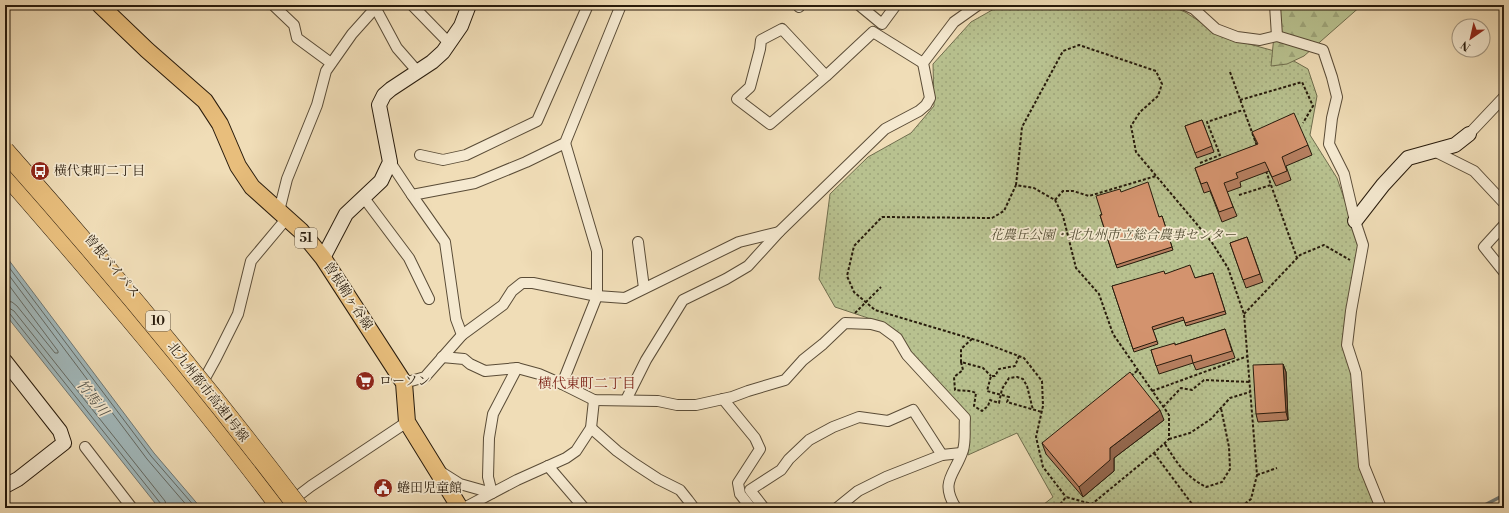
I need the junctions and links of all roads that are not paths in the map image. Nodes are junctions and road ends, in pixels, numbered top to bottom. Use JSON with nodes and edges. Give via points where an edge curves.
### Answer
{"nodes":[{"id":1,"x":100,"y":5,"type":"edge"},
{"id":2,"x":273,"y":5,"type":"edge"},
{"id":3,"x":412,"y":5,"type":"edge"},
{"id":4,"x":469,"y":5,"type":"edge"},
{"id":5,"x":588,"y":5,"type":"edge"},
{"id":6,"x":622,"y":5,"type":"edge"},
{"id":7,"x":859,"y":5,"type":"edge"},
{"id":8,"x":896,"y":5,"type":"edge"},
{"id":9,"x":978,"y":5,"type":"edge"},
{"id":10,"x":1275,"y":5,"type":"edge"},
{"id":11,"x":376,"y":6,"type":"edge"},
{"id":12,"x":1191,"y":6,"type":"edge"},
{"id":13,"x":113,"y":12,"type":"edge"},
{"id":14,"x":1277,"y":36,"type":"junction"},
{"id":15,"x":449,"y":43,"type":"junction"},
{"id":16,"x":331,"y":63,"type":"junction"},
{"id":17,"x":923,"y":63,"type":"junction"},
{"id":18,"x":418,"y":72,"type":"junction"},
{"id":19,"x":826,"y":76,"type":"junction"},
{"id":20,"x":1504,"y":97,"type":"edge"},
{"id":21,"x":1469,"y":134,"type":"joint"},
{"id":22,"x":5,"y":139,"type":"edge"},
{"id":23,"x":565,"y":143,"type":"junction"},
{"id":24,"x":1434,"y":151,"type":"junction"},
{"id":25,"x":5,"y":152,"type":"edge"},
{"id":26,"x":420,"y":155,"type":"dead end"},
{"id":27,"x":390,"y":162,"type":"junction"},
{"id":28,"x":5,"y":173,"type":"edge"},
{"id":29,"x":5,"y":184,"type":"edge"},
{"id":30,"x":412,"y":196,"type":"junction"},
{"id":31,"x":364,"y":198,"type":"junction"},
{"id":32,"x":1504,"y":203,"type":"edge"},
{"id":33,"x":283,"y":214,"type":"junction"},
{"id":34,"x":1355,"y":221,"type":"junction"},
{"id":35,"x":1504,"y":225,"type":"edge"},
{"id":36,"x":779,"y":232,"type":"junction"},
{"id":37,"x":638,"y":242,"type":"dead end"},
{"id":38,"x":323,"y":258,"type":"junction"},
{"id":39,"x":1504,"y":272,"type":"edge"},
{"id":40,"x":644,"y":288,"type":"junction"},
{"id":41,"x":596,"y":296,"type":"junction"},
{"id":42,"x":429,"y":299,"type":"dead end"},
{"id":43,"x":462,"y":335,"type":"junction"},
{"id":44,"x":442,"y":357,"type":"junction"},
{"id":45,"x":5,"y":361,"type":"edge"},
{"id":46,"x":517,"y":368,"type":"junction"},
{"id":47,"x":204,"y":378,"type":"junction"},
{"id":48,"x":404,"y":383,"type":"junction"},
{"id":49,"x":562,"y":384,"type":"junction"},
{"id":50,"x":723,"y":399,"type":"junction"},
{"id":51,"x":594,"y":400,"type":"junction"},
{"id":52,"x":626,"y":400,"type":"junction"},
{"id":53,"x":407,"y":422,"type":"junction"},
{"id":54,"x":591,"y":428,"type":"junction"},
{"id":55,"x":85,"y":447,"type":"dead end"},
{"id":56,"x":961,"y":453,"type":"junction"},
{"id":57,"x":942,"y":454,"type":"junction"},
{"id":58,"x":548,"y":466,"type":"junction"},
{"id":59,"x":435,"y":468,"type":"junction"},
{"id":60,"x":5,"y":486,"type":"edge"},
{"id":61,"x":492,"y":493,"type":"junction"},
{"id":62,"x":300,"y":504,"type":"edge"},
{"id":63,"x":132,"y":508,"type":"edge"},
{"id":64,"x":273,"y":508,"type":"edge"},
{"id":65,"x":281,"y":508,"type":"edge"},
{"id":66,"x":460,"y":508,"type":"edge"},
{"id":67,"x":464,"y":508,"type":"edge"},
{"id":68,"x":584,"y":508,"type":"edge"},
{"id":69,"x":694,"y":508,"type":"edge"},
{"id":70,"x":751,"y":508,"type":"edge"},
{"id":71,"x":764,"y":508,"type":"edge"},
{"id":72,"x":837,"y":508,"type":"edge"},
{"id":73,"x":956,"y":508,"type":"edge"},
{"id":74,"x":1381,"y":508,"type":"edge"}],
"edges":[{"from":1,"to":13,"type":"main road","name":"曽根鞘ヶ谷線","number":"51"},
{"from":2,"to":16,"type":"street","via":[[294,25],[297,38]]},
{"from":3,"to":15,"type":"street"},
{"from":4,"to":15,"type":"street","via":[[461,26]]},
{"from":5,"to":26,"type":"street","via":[[537,121],[466,155],[443,160]]},
{"from":6,"to":23,"type":"street"},
{"from":7,"to":8,"type":"street","via":[[882,24]]},
{"from":9,"to":17,"type":"street","via":[[954,22]]},
{"from":10,"to":14,"type":"street"},
{"from":11,"to":16,"type":"street"},
{"from":11,"to":18,"type":"street","via":[[397,48]]},
{"from":12,"to":14,"type":"street","via":[[1216,29],[1237,37],[1260,40]]},
{"from":13,"to":33,"type":"main road","name":"曽根鞘ヶ谷線","number":"51","via":[[147,50],[205,101],[220,124],[238,166],[252,188]]},
{"from":14,"to":34,"type":"street","via":[[1323,50],[1337,97],[1328,144],[1344,174]]},
{"from":15,"to":18,"type":"street","via":[[443,52]]},
{"from":16,"to":33,"type":"street","via":[[287,179]]},
{"from":17,"to":19,"type":"street","via":[[873,32]]},
{"from":17,"to":36,"type":"street","via":[[930,98],[926,105],[885,129]]},
{"from":18,"to":27,"type":"street","via":[[391,89],[379,105]]},
{"from":19,"to":19,"type":"street","via":[[782,30],[761,40],[750,87],[737,99],[770,124]]},
{"from":20,"to":21,"type":"street"},
{"from":21,"to":24,"type":"street","via":[[1454,145]]},
{"from":22,"to":47,"type":"highway","name":"曽根バイパス","number":"10","via":[[150,310]]},
{"from":23,"to":30,"type":"street","via":[[475,183]]},
{"from":23,"to":41,"type":"street","via":[[597,251]]},
{"from":24,"to":32,"type":"street","via":[[1474,171]]},
{"from":24,"to":34,"type":"street","via":[[1408,158]]},
{"from":25,"to":62,"type":"highway","name":"北九州都市高速1号線","bridge":true,"via":[[145,313]]},
{"from":27,"to":30,"type":"street"},
{"from":27,"to":31,"type":"street","via":[[381,181]]},
{"from":28,"to":65,"type":"highway","name":"北九州都市高速1号線","via":[[132,321]]},
{"from":29,"to":64,"type":"highway","name":"曽根バイパス","number":"10","via":[[127,326]]},
{"from":30,"to":43,"type":"street","via":[[445,242],[456,319]]},
{"from":31,"to":38,"type":"street","via":[[346,214]]},
{"from":31,"to":42,"type":"street","via":[[409,258]]},
{"from":33,"to":38,"type":"main road","name":"曽根鞘ヶ谷線","number":"51"},
{"from":33,"to":47,"type":"street","via":[[251,261],[238,314]]},
{"from":34,"to":74,"type":"street","via":[[1363,245],[1347,345],[1356,373],[1364,466]]},
{"from":35,"to":39,"type":"street","via":[[1484,247]]},
{"from":36,"to":40,"type":"street","via":[[739,242]]},
{"from":36,"to":52,"type":"street","via":[[748,266],[682,300],[646,360]]},
{"from":37,"to":40,"type":"street"},
{"from":38,"to":48,"type":"main road","name":"曽根鞘ヶ谷線","number":"51"},
{"from":40,"to":41,"type":"street","via":[[625,298]]},
{"from":41,"to":43,"type":"street","via":[[522,283],[512,291],[503,305]]},
{"from":41,"to":49,"type":"street"},
{"from":43,"to":44,"type":"street"},
{"from":44,"to":46,"type":"street","via":[[464,360],[485,371]]},
{"from":44,"to":48,"type":"street","via":[[425,377]]},
{"from":45,"to":60,"type":"street","via":[[60,431],[64,443]]},
{"from":46,"to":49,"type":"street"},
{"from":46,"to":61,"type":"street","via":[[493,414],[489,438],[488,477]]},
{"from":47,"to":62,"type":"highway","name":"曽根バイパス","number":"10"},
{"from":48,"to":53,"type":"main road","name":"曽根鞘ヶ谷線","number":"51"},
{"from":49,"to":51,"type":"street"},
{"from":50,"to":52,"type":"street","via":[[696,405]]},
{"from":50,"to":56,"type":"street","via":[[785,380],[803,360],[845,323],[871,324],[882,327],[897,338],[907,356],[965,418]]},
{"from":50,"to":70,"type":"street","via":[[755,438],[760,449],[738,483],[740,494]]},
{"from":51,"to":52,"type":"street"},
{"from":51,"to":54,"type":"street"},
{"from":53,"to":59,"type":"main road","name":"曽根鞘ヶ谷線","number":"51"},
{"from":53,"to":62,"type":"street"},
{"from":54,"to":58,"type":"street","via":[[576,451]]},
{"from":54,"to":69,"type":"street","via":[[635,464],[680,490]]},
{"from":55,"to":63,"type":"street"},
{"from":56,"to":57,"type":"street"},
{"from":56,"to":73,"type":"street","via":[[947,489]]},
{"from":57,"to":71,"type":"street","via":[[913,410],[888,420],[859,417],[809,440],[781,470],[750,490]]},
{"from":57,"to":72,"type":"street","via":[[858,491]]},
{"from":58,"to":61,"type":"street"},
{"from":58,"to":68,"type":"street"},
{"from":59,"to":61,"type":"street","via":[[460,484]]},
{"from":59,"to":66,"type":"main road","name":"曽根鞘ヶ谷線","number":"51"},
{"from":61,"to":67,"type":"street"},
{"from":62,"to":65,"type":"street"}]}
